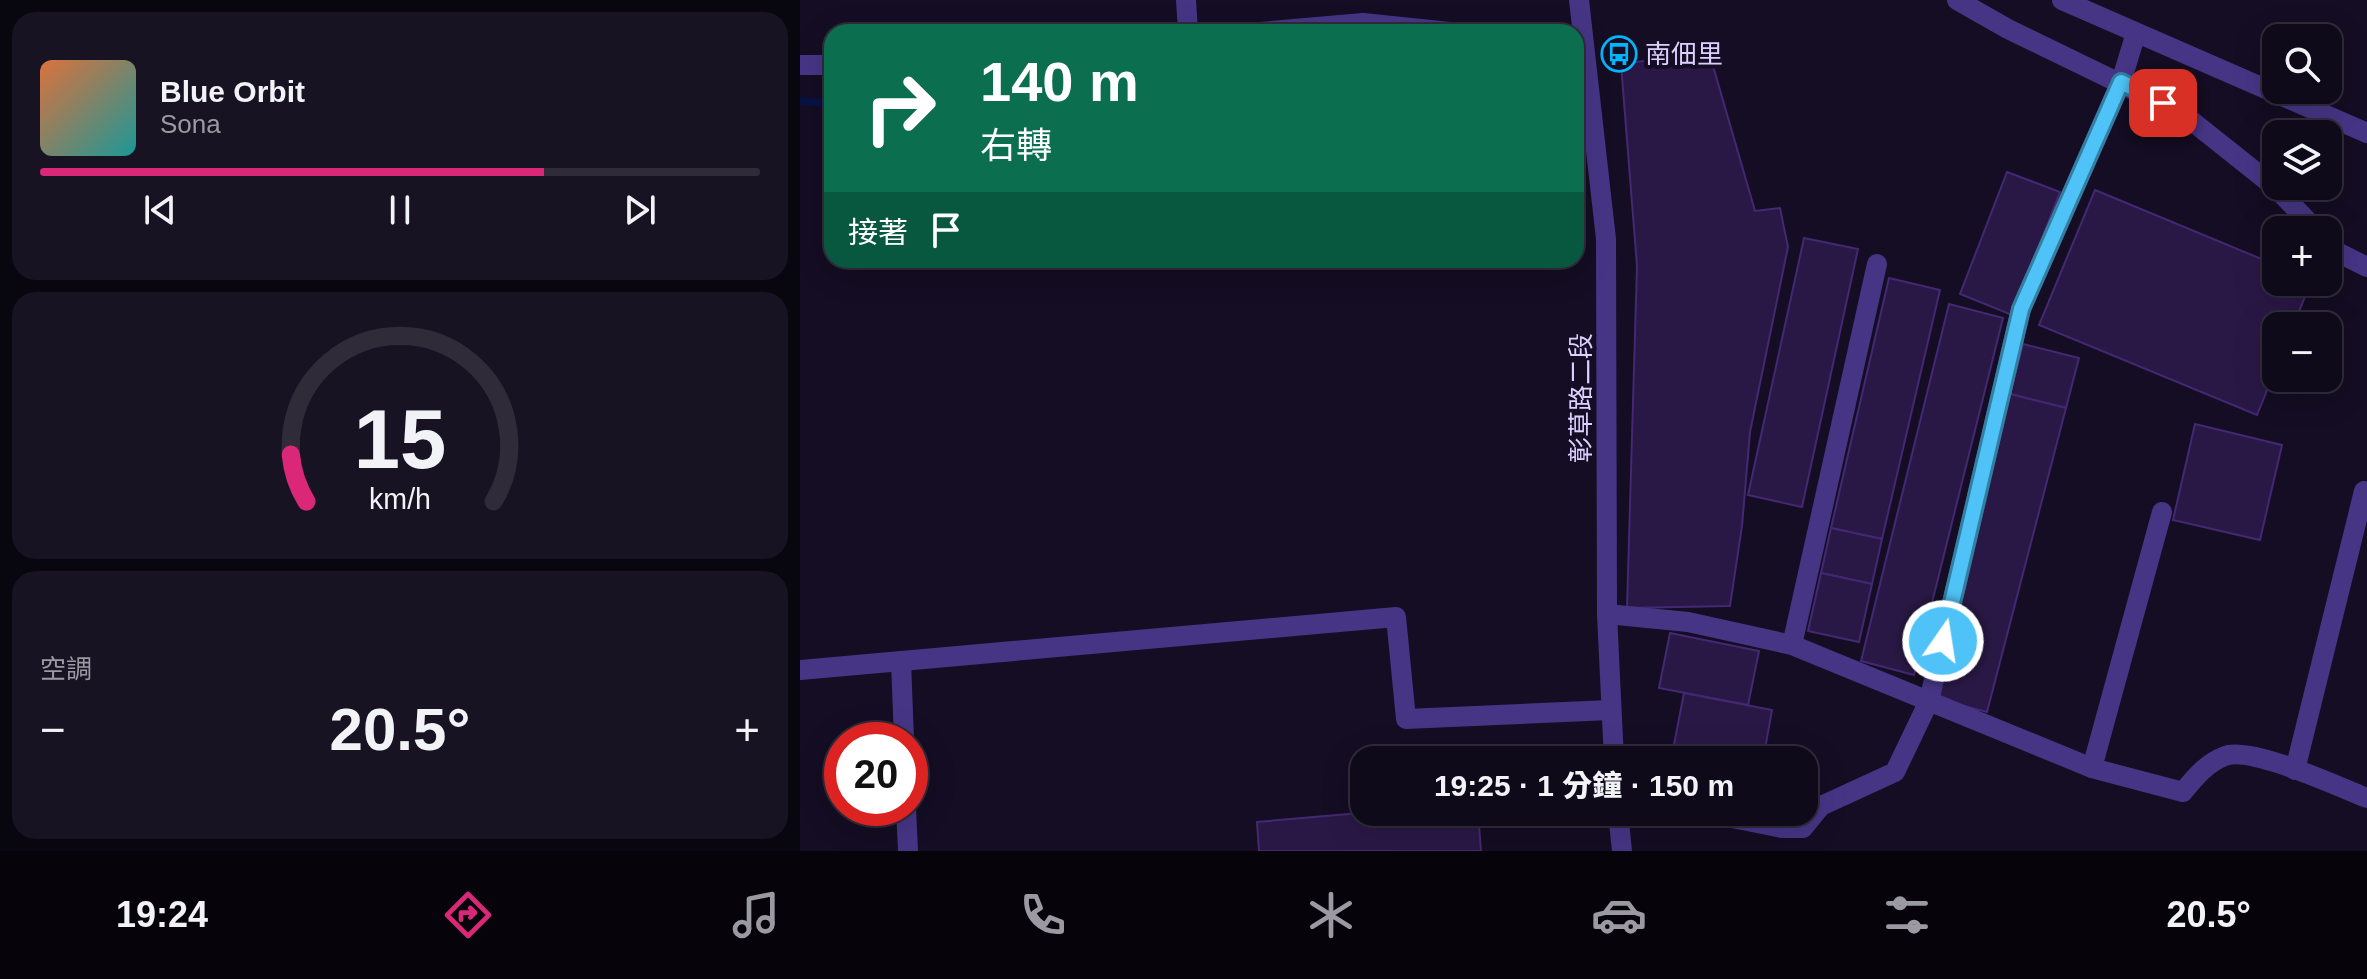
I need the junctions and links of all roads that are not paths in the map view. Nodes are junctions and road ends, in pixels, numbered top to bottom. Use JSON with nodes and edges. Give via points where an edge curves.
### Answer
{"nodes":[{"id":1,"x":1186,"y":0,"type":"edge"},
{"id":2,"x":1579,"y":0,"type":"edge"},
{"id":3,"x":1957,"y":0,"type":"edge"},
{"id":4,"x":2062,"y":0,"type":"edge"},
{"id":5,"x":1188,"y":24,"type":"edge"},
{"id":6,"x":1352,"y":24,"type":"edge"},
{"id":7,"x":1373,"y":24,"type":"edge"},
{"id":8,"x":1579,"y":24,"type":"edge"},
{"id":9,"x":2136,"y":33,"type":"junction"},
{"id":10,"x":800,"y":65,"type":"edge"},
{"id":11,"x":824,"y":65,"type":"edge"},
{"id":12,"x":1584,"y":74,"type":"edge"},
{"id":13,"x":2121,"y":82,"type":"junction"},
{"id":14,"x":2367,"y":133,"type":"edge"},
{"id":15,"x":2303,"y":216,"type":"edge"},
{"id":16,"x":2342,"y":254,"type":"edge"},
{"id":17,"x":1877,"y":264,"type":"dead end"},
{"id":18,"x":2367,"y":267,"type":"edge"},
{"id":19,"x":2364,"y":491,"type":"dead end"},
{"id":20,"x":2162,"y":512,"type":"dead end"},
{"id":21,"x":1607,"y":614,"type":"junction"},
{"id":22,"x":1792,"y":645,"type":"junction"},
{"id":23,"x":901,"y":661,"type":"junction"},
{"id":24,"x":800,"y":670,"type":"edge"},
{"id":25,"x":1929,"y":701,"type":"junction"},
{"id":26,"x":1610,"y":710,"type":"junction"},
{"id":27,"x":903,"y":722,"type":"edge"},
{"id":28,"x":1613,"y":746,"type":"edge"},
{"id":29,"x":2092,"y":768,"type":"junction"},
{"id":30,"x":2295,"y":770,"type":"junction"},
{"id":31,"x":2367,"y":798,"type":"edge"},
{"id":32,"x":1818,"y":810,"type":"edge"},
{"id":33,"x":907,"y":826,"type":"edge"},
{"id":34,"x":1619,"y":826,"type":"edge"},
{"id":35,"x":1772,"y":826,"type":"edge"},
{"id":36,"x":1805,"y":826,"type":"edge"},
{"id":37,"x":908,"y":851,"type":"edge"},
{"id":38,"x":1622,"y":851,"type":"edge"}],
"edges":[{"from":1,"to":5,"type":"street"},
{"from":2,"to":8,"type":"street","name":"彰草路二段"},
{"from":3,"to":13,"type":"street"},
{"from":4,"to":9,"type":"street"},
{"from":6,"to":7,"type":"street"},
{"from":9,"to":13,"type":"street"},
{"from":9,"to":14,"type":"street"},
{"from":10,"to":11,"type":"street"},
{"from":12,"to":21,"type":"street","name":"彰草路二段","via":[[1606,239]]},
{"from":13,"to":15,"type":"street","via":[[2183,114],[2276,188]]},
{"from":13,"to":25,"type":"street","via":[[2021,309]]},
{"from":16,"to":18,"type":"street"},
{"from":17,"to":22,"type":"street"},
{"from":19,"to":30,"type":"street"},
{"from":20,"to":29,"type":"street"},
{"from":21,"to":22,"type":"street","via":[[1688,622]]},
{"from":21,"to":26,"type":"street","name":"彰草路二段"},
{"from":22,"to":25,"type":"street"},
{"from":23,"to":24,"type":"street"},
{"from":23,"to":26,"type":"street","via":[[1396,617],[1406,719]]},
{"from":23,"to":27,"type":"street"},
{"from":25,"to":29,"type":"street"},
{"from":25,"to":32,"type":"street","via":[[1895,772]]},
{"from":26,"to":28,"type":"street","name":"彰草路二段"},
{"from":29,"to":30,"type":"street","via":[[2183,792],[2200,770],[2228,754],[2260,757]]},
{"from":30,"to":31,"type":"street"},
{"from":33,"to":37,"type":"street"},
{"from":34,"to":38,"type":"street"},
{"from":35,"to":36,"type":"street"}]}
